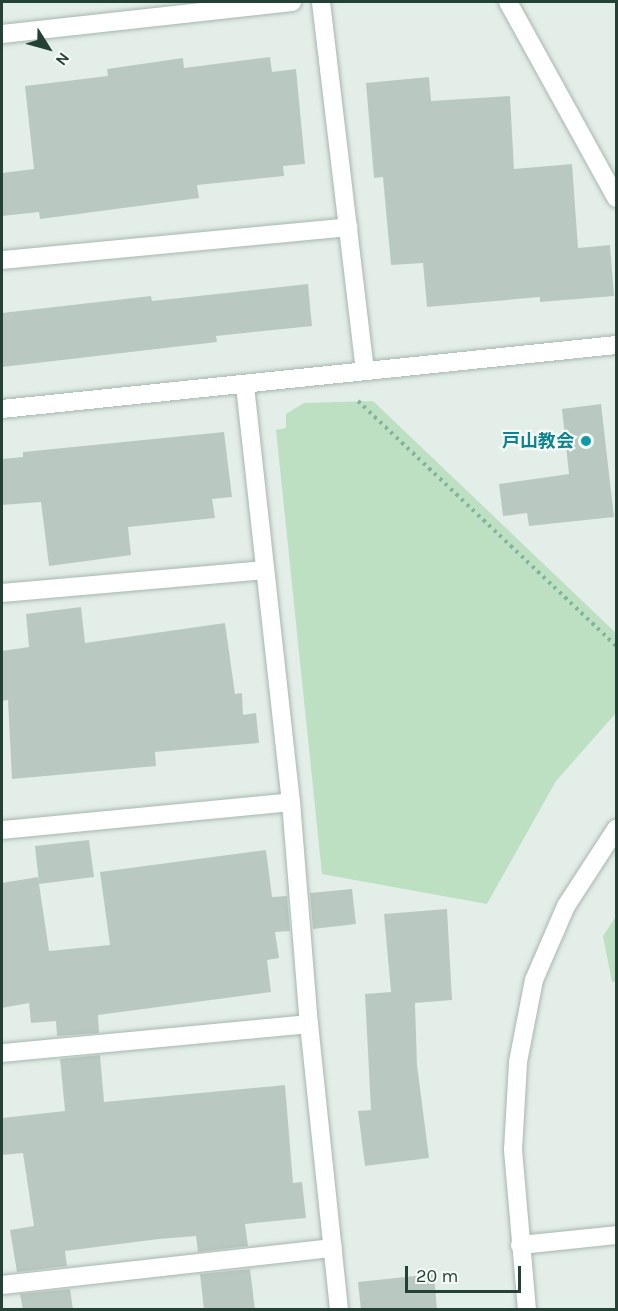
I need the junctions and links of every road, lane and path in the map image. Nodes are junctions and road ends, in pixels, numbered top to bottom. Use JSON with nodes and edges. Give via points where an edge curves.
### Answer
{"nodes":[{"id":1,"x":292,"y":2,"type":"edge"},
{"id":2,"x":321,"y":2,"type":"edge"},
{"id":3,"x":508,"y":2,"type":"edge"},
{"id":4,"x":2,"y":34,"type":"edge"},
{"id":5,"x":616,"y":198,"type":"edge"},
{"id":6,"x":348,"y":227,"type":"junction"},
{"id":7,"x":2,"y":260,"type":"edge"},
{"id":8,"x":616,"y":345,"type":"edge"},
{"id":9,"x":365,"y":369,"type":"junction"},
{"id":10,"x":337,"y":373,"type":"junction"},
{"id":11,"x":245,"y":386,"type":"junction"},
{"id":12,"x":2,"y":409,"type":"edge"},
{"id":13,"x":265,"y":570,"type":"junction"},
{"id":14,"x":2,"y":593,"type":"edge"},
{"id":15,"x":616,"y":646,"type":"edge"},
{"id":16,"x":291,"y":802,"type":"junction"},
{"id":17,"x":616,"y":829,"type":"edge"},
{"id":18,"x":2,"y":830,"type":"edge"},
{"id":19,"x":309,"y":1024,"type":"junction"},
{"id":20,"x":2,"y":1053,"type":"edge"},
{"id":21,"x":616,"y":1235,"type":"edge"},
{"id":22,"x":520,"y":1245,"type":"junction"},
{"id":23,"x":333,"y":1248,"type":"junction"},
{"id":24,"x":2,"y":1285,"type":"edge"},
{"id":25,"x":339,"y":1310,"type":"edge"},
{"id":26,"x":526,"y":1310,"type":"edge"}],
"edges":[{"from":1,"to":4,"type":"street"},
{"from":2,"to":6,"type":"street"},
{"from":3,"to":5,"type":"street"},
{"from":6,"to":7,"type":"street"},
{"from":6,"to":9,"type":"street"},
{"from":8,"to":9,"type":"street"},
{"from":9,"to":10,"type":"street"},
{"from":10,"to":11,"type":"street"},
{"from":10,"to":15,"type":"path","via":[[340,403],[359,401]]},
{"from":11,"to":12,"type":"street"},
{"from":11,"to":13,"type":"street"},
{"from":13,"to":14,"type":"street"},
{"from":13,"to":16,"type":"street"},
{"from":16,"to":18,"type":"street"},
{"from":16,"to":19,"type":"street"},
{"from":17,"to":22,"type":"street","via":[[566,906],[534,980],[517,1073],[513,1150]]},
{"from":19,"to":20,"type":"street"},
{"from":19,"to":23,"type":"street"},
{"from":21,"to":22,"type":"street"},
{"from":22,"to":26,"type":"street"},
{"from":23,"to":24,"type":"street"},
{"from":23,"to":25,"type":"street"}]}
